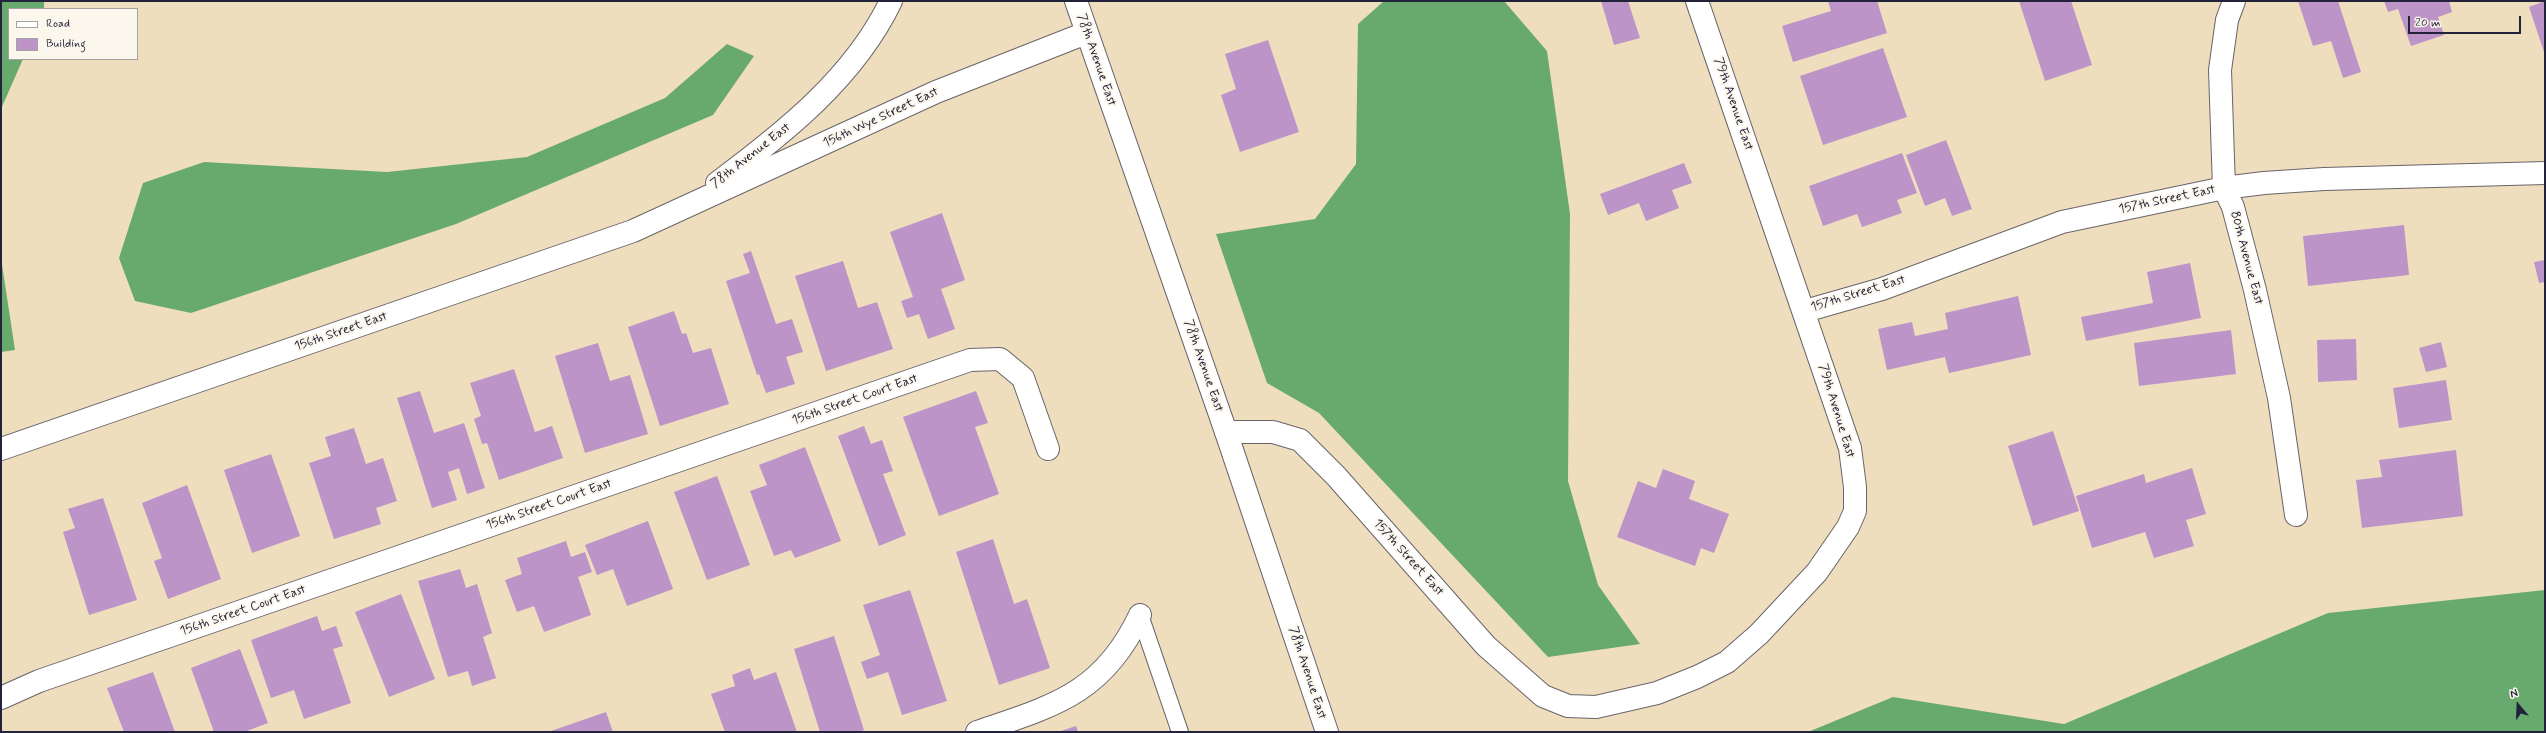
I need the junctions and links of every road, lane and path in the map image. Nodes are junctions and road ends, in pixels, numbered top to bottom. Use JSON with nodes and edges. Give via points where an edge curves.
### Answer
{"nodes":[{"id":1,"x":891,"y":1,"type":"edge"},
{"id":2,"x":1076,"y":1,"type":"edge"},
{"id":3,"x":1697,"y":1,"type":"edge"},
{"id":4,"x":2234,"y":1,"type":"edge"},
{"id":5,"x":1086,"y":33,"type":"junction"},
{"id":6,"x":2545,"y":173,"type":"edge"},
{"id":7,"x":2224,"y":188,"type":"junction"},
{"id":8,"x":679,"y":211,"type":"junction"},
{"id":9,"x":1805,"y":311,"type":"junction"},
{"id":10,"x":1226,"y":432,"type":"junction"},
{"id":11,"x":1,"y":449,"type":"edge"},
{"id":12,"x":1048,"y":449,"type":"dead end"},
{"id":13,"x":2296,"y":515,"type":"dead end"},
{"id":14,"x":1140,"y":615,"type":"joint"},
{"id":15,"x":1,"y":698,"type":"edge"},
{"id":16,"x":1581,"y":707,"type":"joint"},
{"id":17,"x":976,"y":732,"type":"edge"},
{"id":18,"x":1180,"y":732,"type":"edge"},
{"id":19,"x":1327,"y":732,"type":"edge"}],
"edges":[{"from":1,"to":8,"type":"street","name":"78th Avenue East","via":[[848,68],[780,137]]},
{"from":2,"to":5,"type":"street","name":"78th Avenue East"},
{"from":3,"to":9,"type":"street","name":"79th Avenue East"},
{"from":4,"to":7,"type":"street","name":"80th Avenue East","via":[[2227,20],[2220,70]]},
{"from":5,"to":8,"type":"street","name":"156th Wye Street East","via":[[936,92]]},
{"from":5,"to":10,"type":"street","name":"78th Avenue East"},
{"from":6,"to":7,"type":"street","name":"157th Street East","via":[[2324,179]]},
{"from":7,"to":9,"type":"street","name":"157th Street East","via":[[2062,222],[1882,289]]},
{"from":7,"to":13,"type":"street","name":"80th Avenue East","via":[[2233,207],[2255,290],[2279,398]]},
{"from":8,"to":11,"type":"street","name":"156th Street East","via":[[633,231]]},
{"from":9,"to":16,"type":"street","name":"79th Avenue East","via":[[1850,448],[1856,487],[1855,511],[1848,527],[1817,572],[1759,634],[1727,662],[1657,693],[1596,707]]},
{"from":10,"to":16,"type":"street","name":"157th Street East","via":[[1273,432],[1300,440],[1336,476],[1486,646],[1543,696],[1568,706]]},
{"from":10,"to":19,"type":"street","name":"78th Avenue East"},
{"from":12,"to":15,"type":"street","name":"156th Street Court East","via":[[1023,378],[1000,359],[970,360],[39,681]]},
{"from":14,"to":17,"type":"street","via":[[1132,632],[1109,665],[1074,695],[1043,709]]},
{"from":14,"to":18,"type":"lane"}]}
